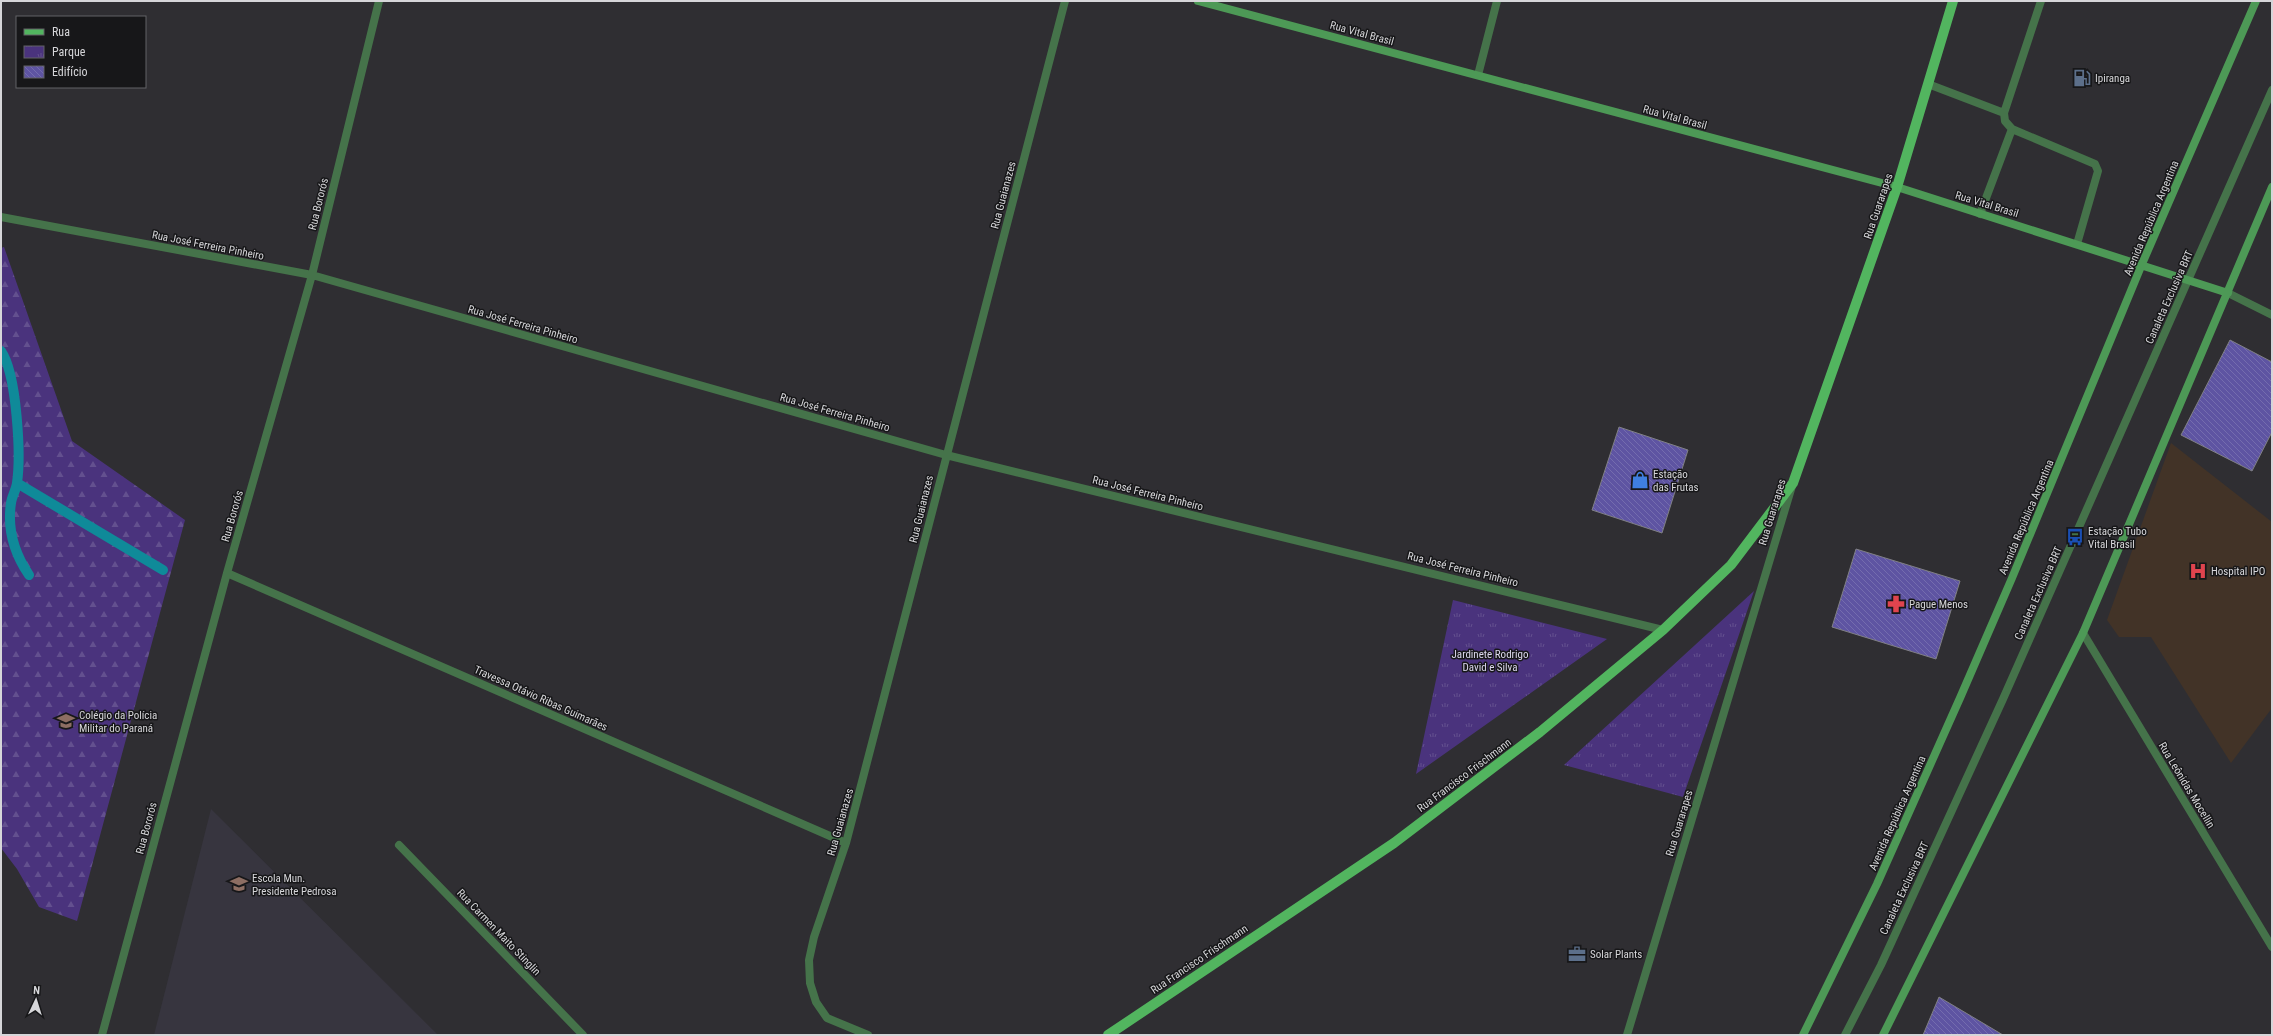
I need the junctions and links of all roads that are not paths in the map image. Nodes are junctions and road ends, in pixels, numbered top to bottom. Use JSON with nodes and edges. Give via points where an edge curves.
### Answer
{"nodes":[{"id":1,"x":379,"y":1,"type":"edge"},
{"id":2,"x":1065,"y":1,"type":"edge"},
{"id":3,"x":1198,"y":1,"type":"edge"},
{"id":4,"x":1497,"y":1,"type":"edge"},
{"id":5,"x":1953,"y":1,"type":"edge"},
{"id":6,"x":2041,"y":1,"type":"edge"},
{"id":7,"x":2256,"y":1,"type":"edge"},
{"id":8,"x":1478,"y":75,"type":"junction"},
{"id":9,"x":1928,"y":84,"type":"junction"},
{"id":10,"x":2272,"y":90,"type":"edge"},
{"id":11,"x":2004,"y":113,"type":"junction"},
{"id":12,"x":2012,"y":129,"type":"junction"},
{"id":13,"x":1897,"y":187,"type":"junction"},
{"id":14,"x":2272,"y":187,"type":"edge"},
{"id":15,"x":1980,"y":214,"type":"junction"},
{"id":16,"x":1,"y":217,"type":"edge"},
{"id":17,"x":2077,"y":244,"type":"junction"},
{"id":18,"x":2142,"y":264,"type":"junction"},
{"id":19,"x":312,"y":275,"type":"junction"},
{"id":20,"x":2188,"y":280,"type":"junction"},
{"id":21,"x":2228,"y":292,"type":"junction"},
{"id":22,"x":2272,"y":314,"type":"edge"},
{"id":23,"x":946,"y":455,"type":"junction"},
{"id":24,"x":1793,"y":484,"type":"junction"},
{"id":25,"x":227,"y":573,"type":"junction"},
{"id":26,"x":1663,"y":630,"type":"junction"},
{"id":27,"x":2083,"y":633,"type":"junction"},
{"id":28,"x":846,"y":843,"type":"junction"},
{"id":29,"x":398,"y":845,"type":"dead end"},
{"id":30,"x":2272,"y":947,"type":"edge"},
{"id":31,"x":102,"y":1035,"type":"edge"},
{"id":32,"x":583,"y":1035,"type":"edge"},
{"id":33,"x":868,"y":1035,"type":"edge"},
{"id":34,"x":1108,"y":1035,"type":"edge"},
{"id":35,"x":1627,"y":1035,"type":"edge"},
{"id":36,"x":1803,"y":1035,"type":"edge"},
{"id":37,"x":1845,"y":1035,"type":"edge"},
{"id":38,"x":1883,"y":1035,"type":"edge"}],
"edges":[{"from":1,"to":19,"type":"street","name":"Rua Bororós"},
{"from":2,"to":23,"type":"street","name":"Rua Guaianazes"},
{"from":3,"to":8,"type":"street","name":"Rua Vital Brasil"},
{"from":4,"to":8,"type":"street"},
{"from":5,"to":9,"type":"main road","name":"Rua Guararapes"},
{"from":6,"to":11,"type":"street"},
{"from":7,"to":18,"type":"street","name":"Avenida República Argentina"},
{"from":8,"to":13,"type":"street","name":"Rua Vital Brasil"},
{"from":9,"to":11,"type":"street"},
{"from":9,"to":13,"type":"main road","name":"Rua Guararapes"},
{"from":10,"to":20,"type":"street","name":"Canaleta Exclusiva BRT"},
{"from":11,"to":12,"type":"street","via":[[2005,121]]},
{"from":12,"to":15,"type":"street"},
{"from":12,"to":17,"type":"street","via":[[2095,164],[2098,171]]},
{"from":13,"to":15,"type":"street","name":"Rua Vital Brasil"},
{"from":13,"to":24,"type":"main road","name":"Rua Guararapes"},
{"from":14,"to":21,"type":"street"},
{"from":15,"to":17,"type":"street","name":"Rua Vital Brasil"},
{"from":16,"to":19,"type":"street","name":"Rua José Ferreira Pinheiro"},
{"from":17,"to":18,"type":"street","name":"Rua Vital Brasil"},
{"from":18,"to":20,"type":"street","name":"Rua Vital Brasil"},
{"from":18,"to":36,"type":"street","name":"Avenida República Argentina","via":[[1957,706],[1878,884]]},
{"from":19,"to":23,"type":"street","name":"Rua José Ferreira Pinheiro"},
{"from":19,"to":25,"type":"street","name":"Rua Bororós"},
{"from":20,"to":21,"type":"street","name":"Rua Vital Brasil"},
{"from":20,"to":37,"type":"street","name":"Canaleta Exclusiva BRT","via":[[2006,692],[1881,965]]},
{"from":21,"to":22,"type":"street"},
{"from":21,"to":27,"type":"street"},
{"from":23,"to":26,"type":"street","name":"Rua José Ferreira Pinheiro"},
{"from":23,"to":28,"type":"street","name":"Rua Guaianazes"},
{"from":24,"to":26,"type":"main road","name":"Rua Francisco Frischmann","via":[[1731,565]]},
{"from":24,"to":35,"type":"street","name":"Rua Guararapes"},
{"from":25,"to":28,"type":"street","name":"Travessa Otávio Ribas Guimarães"},
{"from":25,"to":31,"type":"street","name":"Rua Bororós"},
{"from":26,"to":34,"type":"main road","name":"Rua Francisco Frischmann","via":[[1540,732],[1394,843]]},
{"from":27,"to":30,"type":"street","name":"Rua Leônidas Mocellin"},
{"from":27,"to":38,"type":"street"},
{"from":28,"to":33,"type":"street","name":"Rua Guaianazes","via":[[814,937],[809,960],[810,983],[816,1002],[827,1018]]},
{"from":29,"to":32,"type":"street","name":"Rua Carmen Maito Stinglin"}]}
